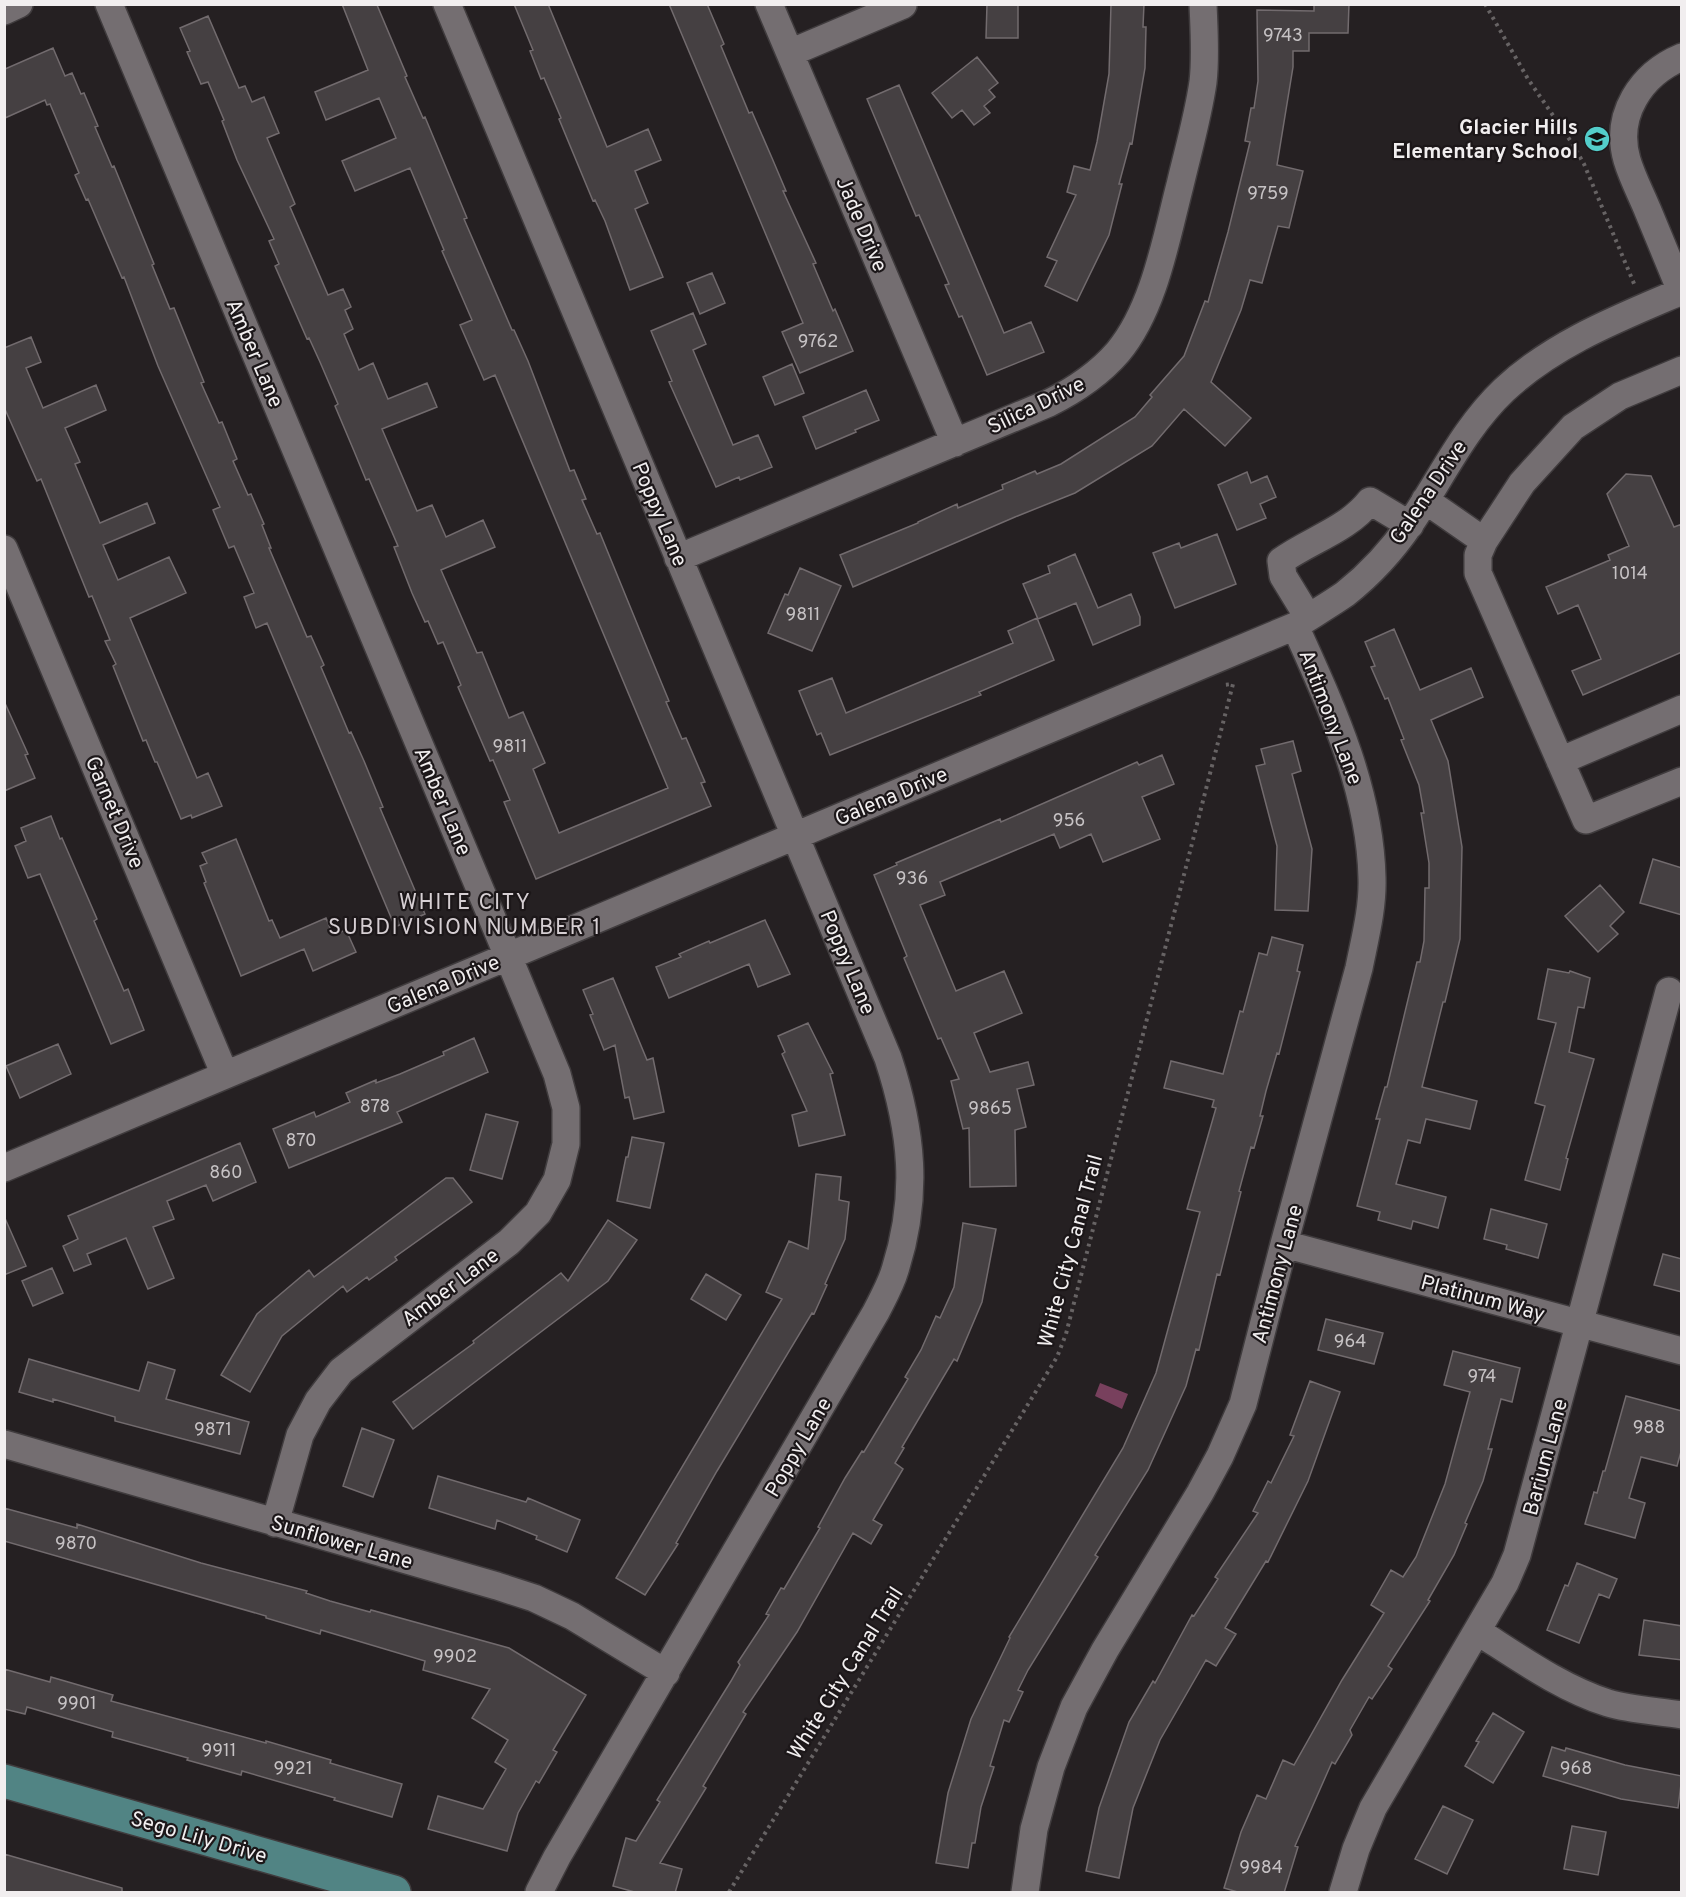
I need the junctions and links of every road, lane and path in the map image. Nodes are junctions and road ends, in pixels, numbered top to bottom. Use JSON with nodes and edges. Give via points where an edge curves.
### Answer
{"nodes":[{"id":1,"x":19,"y":4,"type":"edge"},
{"id":2,"x":109,"y":4,"type":"edge"},
{"id":3,"x":447,"y":4,"type":"edge"},
{"id":4,"x":769,"y":4,"type":"edge"},
{"id":5,"x":1203,"y":4,"type":"edge"},
{"id":6,"x":1485,"y":4,"type":"edge"},
{"id":7,"x":903,"y":5,"type":"edge"},
{"id":8,"x":4,"y":11,"type":"edge"},
{"id":9,"x":789,"y":53,"type":"junction"},
{"id":10,"x":1682,"y":57,"type":"edge"},
{"id":11,"x":1637,"y":289,"type":"dead end"},
{"id":12,"x":1681,"y":291,"type":"edge"},
{"id":13,"x":1682,"y":370,"type":"edge"},
{"id":14,"x":955,"y":443,"type":"junction"},
{"id":15,"x":1425,"y":500,"type":"junction"},
{"id":16,"x":1410,"y":525,"type":"junction"},
{"id":17,"x":1484,"y":541,"type":"junction"},
{"id":18,"x":4,"y":549,"type":"edge"},
{"id":19,"x":678,"y":558,"type":"junction"},
{"id":20,"x":1302,"y":621,"type":"junction"},
{"id":21,"x":1233,"y":684,"type":"dead end"},
{"id":22,"x":1682,"y":709,"type":"edge"},
{"id":23,"x":1560,"y":761,"type":"junction"},
{"id":24,"x":1682,"y":781,"type":"edge"},
{"id":25,"x":795,"y":836,"type":"junction"},
{"id":26,"x":508,"y":956,"type":"junction"},
{"id":27,"x":1669,"y":991,"type":"dead end"},
{"id":28,"x":225,"y":1075,"type":"junction"},
{"id":29,"x":4,"y":1168,"type":"edge"},
{"id":30,"x":1284,"y":1244,"type":"junction"},
{"id":31,"x":1580,"y":1324,"type":"junction"},
{"id":32,"x":1682,"y":1351,"type":"edge"},
{"id":33,"x":4,"y":1444,"type":"edge"},
{"id":34,"x":275,"y":1523,"type":"junction"},
{"id":35,"x":1477,"y":1631,"type":"junction"},
{"id":36,"x":666,"y":1673,"type":"junction"},
{"id":37,"x":1682,"y":1715,"type":"edge"},
{"id":38,"x":4,"y":1781,"type":"edge"},
{"id":39,"x":394,"y":1893,"type":"edge"},
{"id":40,"x":539,"y":1893,"type":"edge"},
{"id":41,"x":729,"y":1893,"type":"edge"},
{"id":42,"x":1025,"y":1893,"type":"edge"},
{"id":43,"x":1344,"y":1893,"type":"edge"}],
"edges":[{"from":1,"to":8,"type":"street"},
{"from":2,"to":26,"type":"street","name":"Amber Lane"},
{"from":3,"to":19,"type":"street","name":"Poppy Lane"},
{"from":4,"to":9,"type":"street","name":"Jade Drive"},
{"from":5,"to":14,"type":"street","name":"Silica Drive","via":[[1203,81],[1192,136],[1164,249],[1135,325],[1118,351],[1075,389]]},
{"from":6,"to":11,"type":"path","via":[[1527,79],[1584,164]]},
{"from":7,"to":9,"type":"street"},
{"from":9,"to":14,"type":"street","name":"Jade Drive"},
{"from":10,"to":12,"type":"street","via":[[1659,69],[1638,91],[1630,105],[1624,132],[1627,160]]},
{"from":12,"to":15,"type":"street","name":"Galena Drive","via":[[1597,328],[1550,354],[1504,391],[1463,438]]},
{"from":13,"to":17,"type":"street","via":[[1620,396],[1573,427],[1522,483]]},
{"from":14,"to":19,"type":"street","name":"Silica Drive"},
{"from":15,"to":16,"type":"street","name":"Galena Drive"},
{"from":15,"to":17,"type":"street"},
{"from":16,"to":20,"type":"street","name":"Galena Drive","via":[[1346,593]]},
{"from":16,"to":20,"type":"street","name":"Antimony Lane","via":[[1370,501],[1334,531],[1281,561],[1283,576]]},
{"from":17,"to":23,"type":"street","via":[[1478,555],[1478,573]]},
{"from":18,"to":28,"type":"street","name":"Garnet Drive"},
{"from":19,"to":25,"type":"street","name":"Poppy Lane"},
{"from":20,"to":25,"type":"street","name":"Galena Drive"},
{"from":20,"to":30,"type":"street","name":"Antimony Lane","via":[[1359,786],[1372,878],[1359,968]]},
{"from":21,"to":41,"type":"path","name":"White City Canal Trail","via":[[1057,1357]]},
{"from":22,"to":23,"type":"street"},
{"from":23,"to":24,"type":"street","via":[[1586,820]]},
{"from":25,"to":26,"type":"street","name":"Galena Drive"},
{"from":25,"to":36,"type":"street","name":"Poppy Lane","via":[[888,1058],[901,1099],[910,1182],[906,1228],[895,1272],[876,1312]]},
{"from":26,"to":28,"type":"street","name":"Galena Drive"},
{"from":26,"to":34,"type":"street","name":"Amber Lane","via":[[557,1074],[566,1108],[566,1144],[557,1180],[538,1213],[509,1242],[341,1371],[318,1401],[300,1435]]},
{"from":27,"to":31,"type":"street","name":"Barium Lane"},
{"from":28,"to":29,"type":"street","name":"Galena Drive"},
{"from":30,"to":31,"type":"street","name":"Platinum Way"},
{"from":30,"to":42,"type":"street","name":"Antimony Lane","via":[[1243,1404],[1220,1456],[1074,1707],[1037,1818]]},
{"from":31,"to":32,"type":"street","name":"Platinum Way"},
{"from":31,"to":35,"type":"street","name":"Barium Lane","via":[[1517,1555]]},
{"from":33,"to":34,"type":"street","name":"Sunflower Lane"},
{"from":34,"to":36,"type":"street","name":"Sunflower Lane","via":[[534,1598],[572,1616]]},
{"from":35,"to":37,"type":"street","via":[[1577,1690],[1609,1703]]},
{"from":35,"to":43,"type":"street","name":"Barium Lane","via":[[1373,1808]]},
{"from":36,"to":40,"type":"street","name":"Poppy Lane"},
{"from":38,"to":39,"type":"main road","name":"Sego Lily Drive"}]}
